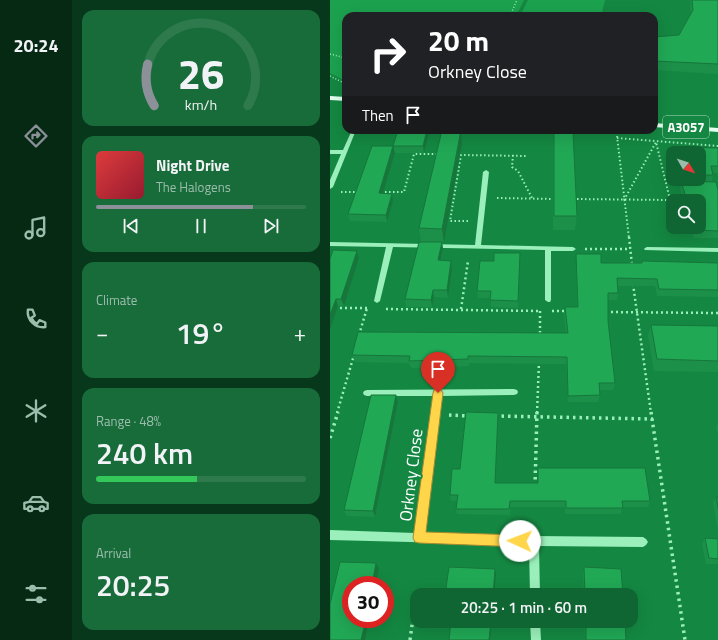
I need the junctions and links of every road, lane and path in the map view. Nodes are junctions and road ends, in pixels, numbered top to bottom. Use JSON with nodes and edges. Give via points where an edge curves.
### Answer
{"nodes":[{"id":1,"x":517,"y":0,"type":"edge"},
{"id":2,"x":512,"y":12,"type":"edge"},
{"id":3,"x":330,"y":54,"type":"edge"},
{"id":4,"x":342,"y":57,"type":"edge"},
{"id":5,"x":330,"y":76,"type":"edge"},
{"id":6,"x":342,"y":82,"type":"edge"},
{"id":7,"x":330,"y":98,"type":"edge"},
{"id":8,"x":342,"y":100,"type":"edge"},
{"id":9,"x":658,"y":125,"type":"edge"},
{"id":10,"x":718,"y":130,"type":"edge"},
{"id":11,"x":352,"y":134,"type":"edge"},
{"id":12,"x":656,"y":142,"type":"junction"},
{"id":13,"x":718,"y":146,"type":"edge"},
{"id":14,"x":330,"y":152,"type":"edge"},
{"id":15,"x":345,"y":152,"type":"junction"},
{"id":16,"x":445,"y":155,"type":"edge"},
{"id":17,"x":513,"y":155,"type":"dead end"},
{"id":18,"x":486,"y":172,"type":"dead end"},
{"id":19,"x":330,"y":187,"type":"edge"},
{"id":20,"x":337,"y":192,"type":"dead end"},
{"id":21,"x":360,"y":192,"type":"edge"},
{"id":22,"x":375,"y":192,"type":"edge"},
{"id":23,"x":669,"y":194,"type":"edge"},
{"id":24,"x":508,"y":198,"type":"dead end"},
{"id":25,"x":532,"y":198,"type":"junction"},
{"id":26,"x":562,"y":199,"type":"edge"},
{"id":27,"x":570,"y":199,"type":"edge"},
{"id":28,"x":624,"y":200,"type":"junction"},
{"id":29,"x":666,"y":200,"type":"edge"},
{"id":30,"x":330,"y":244,"type":"edge"},
{"id":31,"x":390,"y":245,"type":"junction"},
{"id":32,"x":478,"y":247,"type":"junction"},
{"id":33,"x":548,"y":249,"type":"junction"},
{"id":34,"x":573,"y":249,"type":"joint"},
{"id":35,"x":630,"y":249,"type":"junction"},
{"id":36,"x":647,"y":249,"type":"dead end"},
{"id":37,"x":718,"y":250,"type":"edge"},
{"id":38,"x":468,"y":261,"type":"dead end"},
{"id":39,"x":632,"y":272,"type":"edge"},
{"id":40,"x":633,"y":280,"type":"edge"},
{"id":41,"x":548,"y":300,"type":"dead end"},
{"id":42,"x":377,"y":301,"type":"dead end"},
{"id":43,"x":330,"y":308,"type":"edge"},
{"id":44,"x":367,"y":308,"type":"junction"},
{"id":45,"x":375,"y":308,"type":"dead end"},
{"id":46,"x":382,"y":308,"type":"dead end"},
{"id":47,"x":461,"y":309,"type":"junction"},
{"id":48,"x":540,"y":311,"type":"junction"},
{"id":49,"x":572,"y":311,"type":"edge"},
{"id":50,"x":604,"y":312,"type":"edge"},
{"id":51,"x":636,"y":312,"type":"junction"},
{"id":52,"x":718,"y":313,"type":"edge"},
{"id":53,"x":358,"y":337,"type":"edge"},
{"id":54,"x":539,"y":341,"type":"edge"},
{"id":55,"x":354,"y":352,"type":"edge"},
{"id":56,"x":539,"y":356,"type":"edge"},
{"id":57,"x":514,"y":392,"type":"dead end"},
{"id":58,"x":367,"y":393,"type":"dead end"},
{"id":59,"x":438,"y":393,"type":"junction"},
{"id":60,"x":435,"y":415,"type":"junction"},
{"id":61,"x":474,"y":416,"type":"edge"},
{"id":62,"x":490,"y":416,"type":"edge"},
{"id":63,"x":537,"y":416,"type":"junction"},
{"id":64,"x":653,"y":419,"type":"junction"},
{"id":65,"x":332,"y":425,"type":"edge"},
{"id":66,"x":330,"y":438,"type":"edge"},
{"id":67,"x":535,"y":488,"type":"edge"},
{"id":68,"x":330,"y":535,"type":"edge"},
{"id":69,"x":419,"y":538,"type":"junction"},
{"id":70,"x":534,"y":541,"type":"junction"},
{"id":71,"x":643,"y":542,"type":"dead end"},
{"id":72,"x":535,"y":588,"type":"edge"},
{"id":73,"x":412,"y":628,"type":"edge"},
{"id":74,"x":536,"y":628,"type":"edge"},
{"id":75,"x":410,"y":640,"type":"edge"},
{"id":76,"x":536,"y":640,"type":"edge"},
{"id":77,"x":685,"y":640,"type":"edge"}],
"edges":[{"from":1,"to":2,"type":"path"},
{"from":3,"to":4,"type":"path"},
{"from":5,"to":6,"type":"path"},
{"from":7,"to":8,"type":"main road"},
{"from":9,"to":10,"type":"main road","number":"A3057"},
{"from":11,"to":15,"type":"street"},
{"from":12,"to":13,"type":"path"},
{"from":12,"to":23,"type":"path"},
{"from":12,"to":28,"type":"path"},
{"from":12,"to":28,"type":"path","via":[[617,137]]},
{"from":14,"to":15,"type":"street"},
{"from":15,"to":19,"type":"street"},
{"from":16,"to":22,"type":"path","via":[[414,154],[404,192]]},
{"from":17,"to":25,"type":"path","via":[[512,167],[518,171]]},
{"from":18,"to":32,"type":"street"},
{"from":20,"to":21,"type":"path"},
{"from":24,"to":25,"type":"path"},
{"from":25,"to":26,"type":"path"},
{"from":27,"to":28,"type":"path"},
{"from":28,"to":29,"type":"path"},
{"from":28,"to":35,"type":"path"},
{"from":30,"to":31,"type":"street"},
{"from":31,"to":32,"type":"street"},
{"from":31,"to":42,"type":"street"},
{"from":32,"to":33,"type":"street"},
{"from":33,"to":34,"type":"street"},
{"from":33,"to":41,"type":"street"},
{"from":34,"to":35,"type":"path"},
{"from":35,"to":39,"type":"path"},
{"from":36,"to":37,"type":"street"},
{"from":38,"to":47,"type":"path"},
{"from":40,"to":51,"type":"path"},
{"from":43,"to":44,"type":"path"},
{"from":44,"to":45,"type":"path"},
{"from":44,"to":53,"type":"path"},
{"from":46,"to":47,"type":"path"},
{"from":47,"to":48,"type":"path"},
{"from":48,"to":49,"type":"path"},
{"from":48,"to":54,"type":"path"},
{"from":50,"to":51,"type":"path"},
{"from":51,"to":52,"type":"path"},
{"from":51,"to":64,"type":"path"},
{"from":55,"to":65,"type":"path"},
{"from":56,"to":63,"type":"path"},
{"from":57,"to":59,"type":"street"},
{"from":58,"to":59,"type":"street"},
{"from":59,"to":60,"type":"street","name":"Orkney Close"},
{"from":60,"to":61,"type":"path"},
{"from":60,"to":69,"type":"street","name":"Orkney Close"},
{"from":62,"to":63,"type":"path"},
{"from":63,"to":64,"type":"path"},
{"from":63,"to":67,"type":"path"},
{"from":64,"to":77,"type":"path"},
{"from":65,"to":66,"type":"path"},
{"from":68,"to":69,"type":"street","name":"Orkney Close"},
{"from":69,"to":70,"type":"street","name":"Orkney Close"},
{"from":70,"to":71,"type":"street","name":"Orkney Close"},
{"from":70,"to":72,"type":"street"},
{"from":73,"to":75,"type":"path"},
{"from":74,"to":76,"type":"street"}]}
